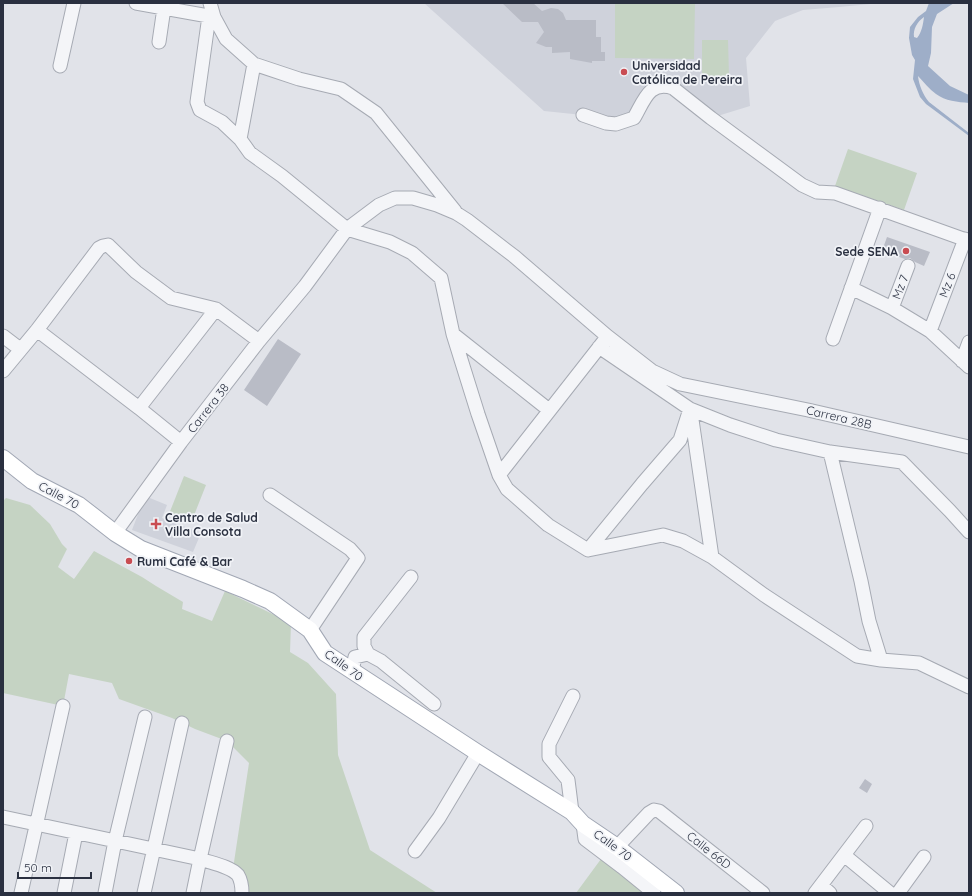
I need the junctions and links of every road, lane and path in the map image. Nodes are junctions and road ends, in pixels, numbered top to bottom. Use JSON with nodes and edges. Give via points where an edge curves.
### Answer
{"nodes":[{"id":1,"x":74,"y":3,"type":"edge"},
{"id":2,"x":136,"y":3,"type":"edge"},
{"id":3,"x":164,"y":8,"type":"junction"},
{"id":4,"x":211,"y":12,"type":"edge"},
{"id":5,"x":159,"y":42,"type":"dead end"},
{"id":6,"x":254,"y":64,"type":"junction"},
{"id":7,"x":60,"y":66,"type":"dead end"},
{"id":8,"x":583,"y":115,"type":"dead end"},
{"id":9,"x":240,"y":139,"type":"junction"},
{"id":10,"x":429,"y":179,"type":"junction"},
{"id":11,"x":413,"y":198,"type":"junction"},
{"id":12,"x":880,"y":208,"type":"junction"},
{"id":13,"x":456,"y":214,"type":"junction"},
{"id":14,"x":347,"y":229,"type":"junction"},
{"id":15,"x":967,"y":240,"type":"edge"},
{"id":16,"x":908,"y":266,"type":"dead end"},
{"id":17,"x":851,"y":288,"type":"junction"},
{"id":18,"x":892,"y":308,"type":"junction"},
{"id":19,"x":216,"y":309,"type":"junction"},
{"id":20,"x":37,"y":330,"type":"junction"},
{"id":21,"x":930,"y":332,"type":"junction"},
{"id":22,"x":453,"y":334,"type":"junction"},
{"id":23,"x":3,"y":336,"type":"edge"},
{"id":24,"x":608,"y":336,"type":"junction"},
{"id":25,"x":833,"y":338,"type":"dead end"},
{"id":26,"x":259,"y":341,"type":"junction"},
{"id":27,"x":969,"y":342,"type":"edge"},
{"id":28,"x":599,"y":347,"type":"junction"},
{"id":29,"x":20,"y":349,"type":"junction"},
{"id":30,"x":966,"y":364,"type":"edge"},
{"id":31,"x":3,"y":371,"type":"edge"},
{"id":32,"x":139,"y":408,"type":"junction"},
{"id":33,"x":549,"y":410,"type":"junction"},
{"id":34,"x":690,"y":410,"type":"junction"},
{"id":35,"x":182,"y":442,"type":"junction"},
{"id":36,"x":969,"y":447,"type":"edge"},
{"id":37,"x":830,"y":452,"type":"junction"},
{"id":38,"x":3,"y":458,"type":"edge"},
{"id":39,"x":499,"y":475,"type":"junction"},
{"id":40,"x":270,"y":495,"type":"dead end"},
{"id":41,"x":969,"y":532,"type":"edge"},
{"id":42,"x":115,"y":533,"type":"junction"},
{"id":43,"x":588,"y":550,"type":"junction"},
{"id":44,"x":712,"y":557,"type":"junction"},
{"id":45,"x":411,"y":577,"type":"dead end"},
{"id":46,"x":310,"y":630,"type":"junction"},
{"id":47,"x":368,"y":654,"type":"junction"},
{"id":48,"x":881,"y":660,"type":"junction"},
{"id":49,"x":352,"y":671,"type":"junction"},
{"id":50,"x":969,"y":687,"type":"edge"},
{"id":51,"x":573,"y":696,"type":"dead end"},
{"id":52,"x":434,"y":704,"type":"dead end"},
{"id":53,"x":63,"y":706,"type":"dead end"},
{"id":54,"x":145,"y":717,"type":"dead end"},
{"id":55,"x":182,"y":723,"type":"dead end"},
{"id":56,"x":227,"y":741,"type":"dead end"},
{"id":57,"x":478,"y":753,"type":"junction"},
{"id":58,"x":572,"y":812,"type":"junction"},
{"id":59,"x":3,"y":818,"type":"edge"},
{"id":60,"x":36,"y":824,"type":"junction"},
{"id":61,"x":583,"y":824,"type":"junction"},
{"id":62,"x":866,"y":826,"type":"dead end"},
{"id":63,"x":76,"y":833,"type":"junction"},
{"id":64,"x":115,"y":841,"type":"junction"},
{"id":65,"x":617,"y":847,"type":"junction"},
{"id":66,"x":154,"y":850,"type":"junction"},
{"id":67,"x":415,"y":851,"type":"dead end"},
{"id":68,"x":844,"y":855,"type":"junction"},
{"id":69,"x":924,"y":857,"type":"dead end"},
{"id":70,"x":200,"y":859,"type":"junction"},
{"id":71,"x":822,"y":890,"type":"edge"},
{"id":72,"x":21,"y":893,"type":"edge"},
{"id":73,"x":64,"y":893,"type":"edge"},
{"id":74,"x":105,"y":893,"type":"edge"},
{"id":75,"x":144,"y":893,"type":"edge"},
{"id":76,"x":193,"y":893,"type":"edge"},
{"id":77,"x":242,"y":893,"type":"edge"},
{"id":78,"x":654,"y":893,"type":"edge"},
{"id":79,"x":676,"y":893,"type":"edge"},
{"id":80,"x":763,"y":893,"type":"edge"},
{"id":81,"x":890,"y":893,"type":"edge"},
{"id":82,"x":898,"y":893,"type":"edge"}],
"edges":[{"from":1,"to":7,"type":"street"},
{"from":2,"to":3,"type":"street"},
{"from":3,"to":4,"type":"street"},
{"from":3,"to":5,"type":"street"},
{"from":4,"to":6,"type":"street","via":[[226,39]]},
{"from":4,"to":9,"type":"street","via":[[197,102],[200,110],[222,122]]},
{"from":6,"to":9,"type":"street"},
{"from":6,"to":10,"type":"street","via":[[341,89],[376,113]]},
{"from":8,"to":12,"type":"street","via":[[616,124],[634,118],[650,91],[656,87],[673,88],[802,185],[817,192],[836,193]]},
{"from":9,"to":14,"type":"street","via":[[250,153]]},
{"from":10,"to":11,"type":"street"},
{"from":10,"to":13,"type":"street"},
{"from":11,"to":13,"type":"street","name":"Carrera 38"},
{"from":11,"to":14,"type":"street","name":"Carrera 38","via":[[395,198],[379,205]]},
{"from":12,"to":15,"type":"street"},
{"from":12,"to":17,"type":"street"},
{"from":13,"to":24,"type":"street","name":"Carrera 28B","via":[[515,258]]},
{"from":14,"to":22,"type":"street","via":[[390,242],[412,253],[441,278]]},
{"from":14,"to":26,"type":"street","name":"Carrera 38","via":[[305,286]]},
{"from":15,"to":21,"type":"street","name":"Mz 6"},
{"from":16,"to":18,"type":"street","name":"Mz 7"},
{"from":17,"to":18,"type":"street"},
{"from":17,"to":25,"type":"street"},
{"from":18,"to":21,"type":"street"},
{"from":19,"to":20,"type":"street","via":[[171,298],[136,272],[108,245],[99,248]]},
{"from":19,"to":26,"type":"street"},
{"from":19,"to":32,"type":"street"},
{"from":20,"to":29,"type":"street"},
{"from":20,"to":32,"type":"street"},
{"from":21,"to":30,"type":"street"},
{"from":22,"to":33,"type":"street"},
{"from":22,"to":39,"type":"street"},
{"from":23,"to":29,"type":"street"},
{"from":24,"to":28,"type":"street"},
{"from":24,"to":36,"type":"street","name":"Carrera 28B","via":[[652,371],[680,384]]},
{"from":26,"to":35,"type":"street","name":"Carrera 38"},
{"from":27,"to":30,"type":"street"},
{"from":28,"to":33,"type":"street"},
{"from":28,"to":34,"type":"street"},
{"from":29,"to":31,"type":"street"},
{"from":32,"to":35,"type":"street"},
{"from":33,"to":39,"type":"street"},
{"from":34,"to":37,"type":"street","via":[[776,440]]},
{"from":34,"to":43,"type":"street","via":[[680,440]]},
{"from":34,"to":44,"type":"street"},
{"from":35,"to":42,"type":"street","name":"Carrera 38"},
{"from":37,"to":41,"type":"street","via":[[902,462]]},
{"from":37,"to":48,"type":"street","via":[[869,621]]},
{"from":38,"to":42,"type":"main road","name":"Calle 70","via":[[32,481],[79,505]]},
{"from":39,"to":43,"type":"street","via":[[507,489],[548,525]]},
{"from":40,"to":46,"type":"street","via":[[350,548],[358,558]]},
{"from":42,"to":46,"type":"main road","name":"Calle 70","via":[[141,549],[270,601]]},
{"from":43,"to":44,"type":"street","via":[[663,535],[683,541]]},
{"from":44,"to":48,"type":"street","via":[[764,595],[857,656]]},
{"from":45,"to":47,"type":"street","via":[[364,637],[364,646]]},
{"from":46,"to":49,"type":"main road","name":"Calle 70","via":[[325,653]]},
{"from":47,"to":49,"type":"street","via":[[355,657]]},
{"from":47,"to":52,"type":"street","via":[[381,661]]},
{"from":48,"to":50,"type":"street","via":[[919,663]]},
{"from":49,"to":57,"type":"main road","name":"Calle 70"},
{"from":51,"to":58,"type":"street","via":[[549,744],[549,757],[568,780]]},
{"from":53,"to":60,"type":"street"},
{"from":54,"to":64,"type":"street"},
{"from":55,"to":66,"type":"street"},
{"from":56,"to":70,"type":"street"},
{"from":57,"to":58,"type":"main road","name":"Calle 70"},
{"from":57,"to":67,"type":"street","via":[[439,818]]},
{"from":58,"to":61,"type":"main road","name":"Calle 70"},
{"from":59,"to":60,"type":"street"},
{"from":60,"to":63,"type":"street"},
{"from":60,"to":72,"type":"street"},
{"from":61,"to":65,"type":"main road","name":"Calle 70"},
{"from":61,"to":78,"type":"street","via":[[585,839]]},
{"from":62,"to":68,"type":"street"},
{"from":63,"to":64,"type":"street"},
{"from":63,"to":73,"type":"street"},
{"from":64,"to":66,"type":"street"},
{"from":64,"to":74,"type":"street"},
{"from":65,"to":79,"type":"main road","name":"Calle 70"},
{"from":65,"to":80,"type":"street","name":"Calle 66D","via":[[649,812],[659,811]]},
{"from":66,"to":70,"type":"street"},
{"from":66,"to":75,"type":"street"},
{"from":68,"to":71,"type":"street"},
{"from":68,"to":81,"type":"street"},
{"from":69,"to":82,"type":"street"},
{"from":70,"to":76,"type":"street"},
{"from":70,"to":77,"type":"street","via":[[230,868],[238,875]]}]}
